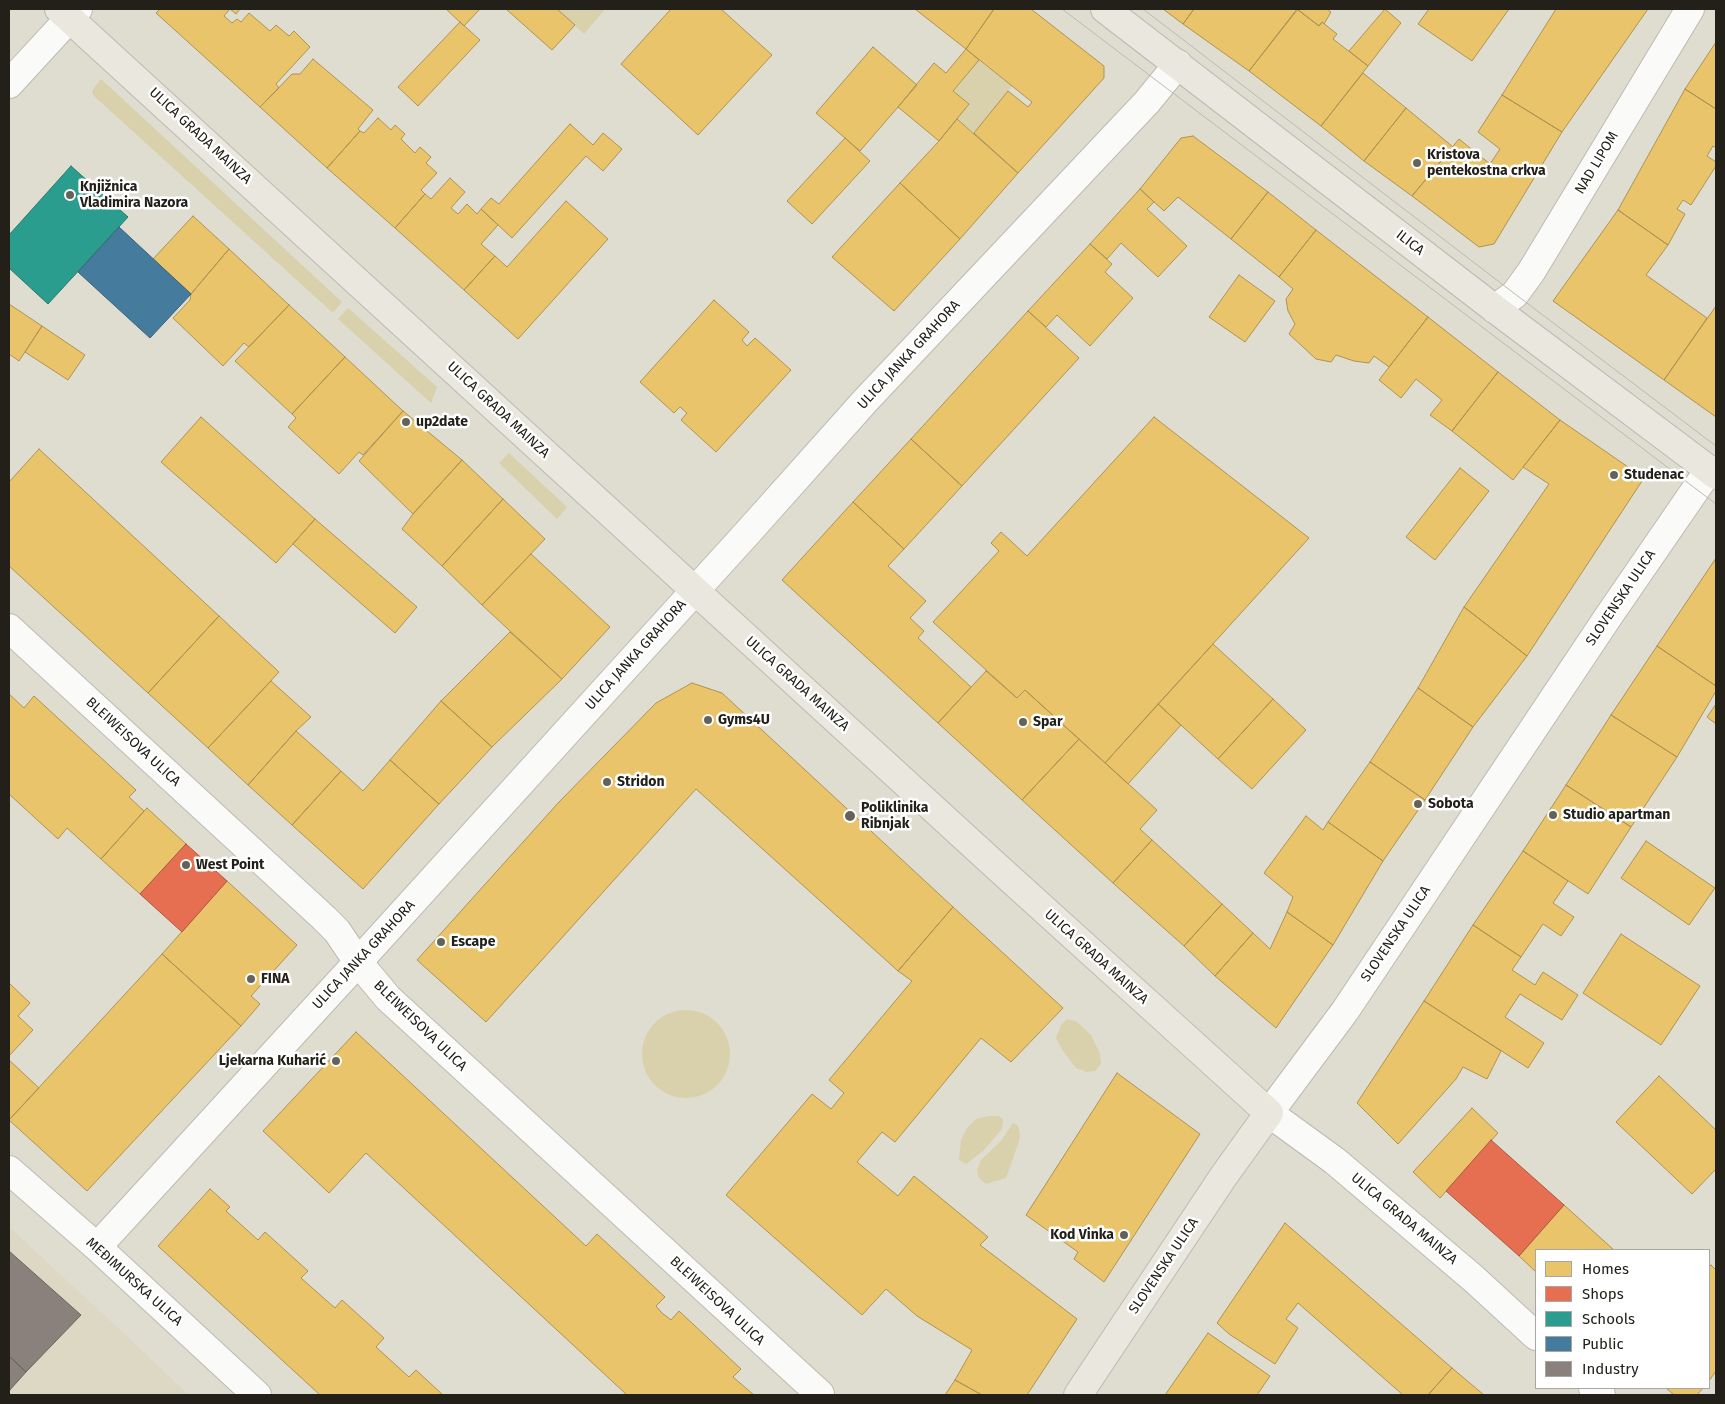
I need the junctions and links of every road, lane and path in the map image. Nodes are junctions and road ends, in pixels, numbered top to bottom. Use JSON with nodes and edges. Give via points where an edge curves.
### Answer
{"nodes":[{"id":1,"x":1105,"y":9,"type":"edge"},
{"id":2,"x":1690,"y":9,"type":"edge"},
{"id":3,"x":68,"y":12,"type":"edge"},
{"id":4,"x":1178,"y":64,"type":"junction"},
{"id":5,"x":9,"y":84,"type":"edge"},
{"id":6,"x":1495,"y":309,"type":"junction"},
{"id":7,"x":1713,"y":473,"type":"edge"},
{"id":8,"x":695,"y":590,"type":"junction"},
{"id":9,"x":9,"y":628,"type":"edge"},
{"id":10,"x":358,"y":962,"type":"junction"},
{"id":11,"x":1269,"y":1113,"type":"junction"},
{"id":12,"x":9,"y":1170,"type":"edge"},
{"id":13,"x":97,"y":1247,"type":"junction"},
{"id":14,"x":1535,"y":1335,"type":"edge"},
{"id":15,"x":820,"y":1394,"type":"edge"},
{"id":16,"x":257,"y":1395,"type":"edge"},
{"id":17,"x":1078,"y":1395,"type":"edge"}],
"edges":[{"from":1,"to":4,"type":"main road","name":"ILICA"},
{"from":2,"to":6,"type":"street","name":"NAD LIPOM","via":[[1531,272],[1514,294]]},
{"from":3,"to":5,"type":"street"},
{"from":3,"to":8,"type":"main road","name":"ULICA GRADA MAINZA"},
{"from":4,"to":6,"type":"main road","name":"ILICA"},
{"from":4,"to":8,"type":"street","name":"ULICA JANKA GRAHORA","via":[[1147,102],[866,400]]},
{"from":6,"to":7,"type":"main road","name":"ILICA"},
{"from":7,"to":11,"type":"street","name":"SLOVENSKA ULICA","via":[[1603,625],[1345,1011]]},
{"from":8,"to":10,"type":"street","name":"ULICA JANKA GRAHORA"},
{"from":8,"to":11,"type":"main road","name":"ULICA GRADA MAINZA"},
{"from":9,"to":10,"type":"street","name":"BLEIWEISOVA ULICA","via":[[337,930]]},
{"from":10,"to":13,"type":"street","name":"ULICA JANKA GRAHORA"},
{"from":10,"to":15,"type":"street","name":"BLEIWEISOVA ULICA","via":[[388,998]]},
{"from":11,"to":14,"type":"street","name":"ULICA GRADA MAINZA","via":[[1335,1161]]},
{"from":11,"to":17,"type":"main road","name":"SLOVENSKA ULICA"},
{"from":12,"to":13,"type":"street","name":"MEĐIMURSKA ULICA"},
{"from":13,"to":16,"type":"street","name":"MEĐIMURSKA ULICA"}]}
